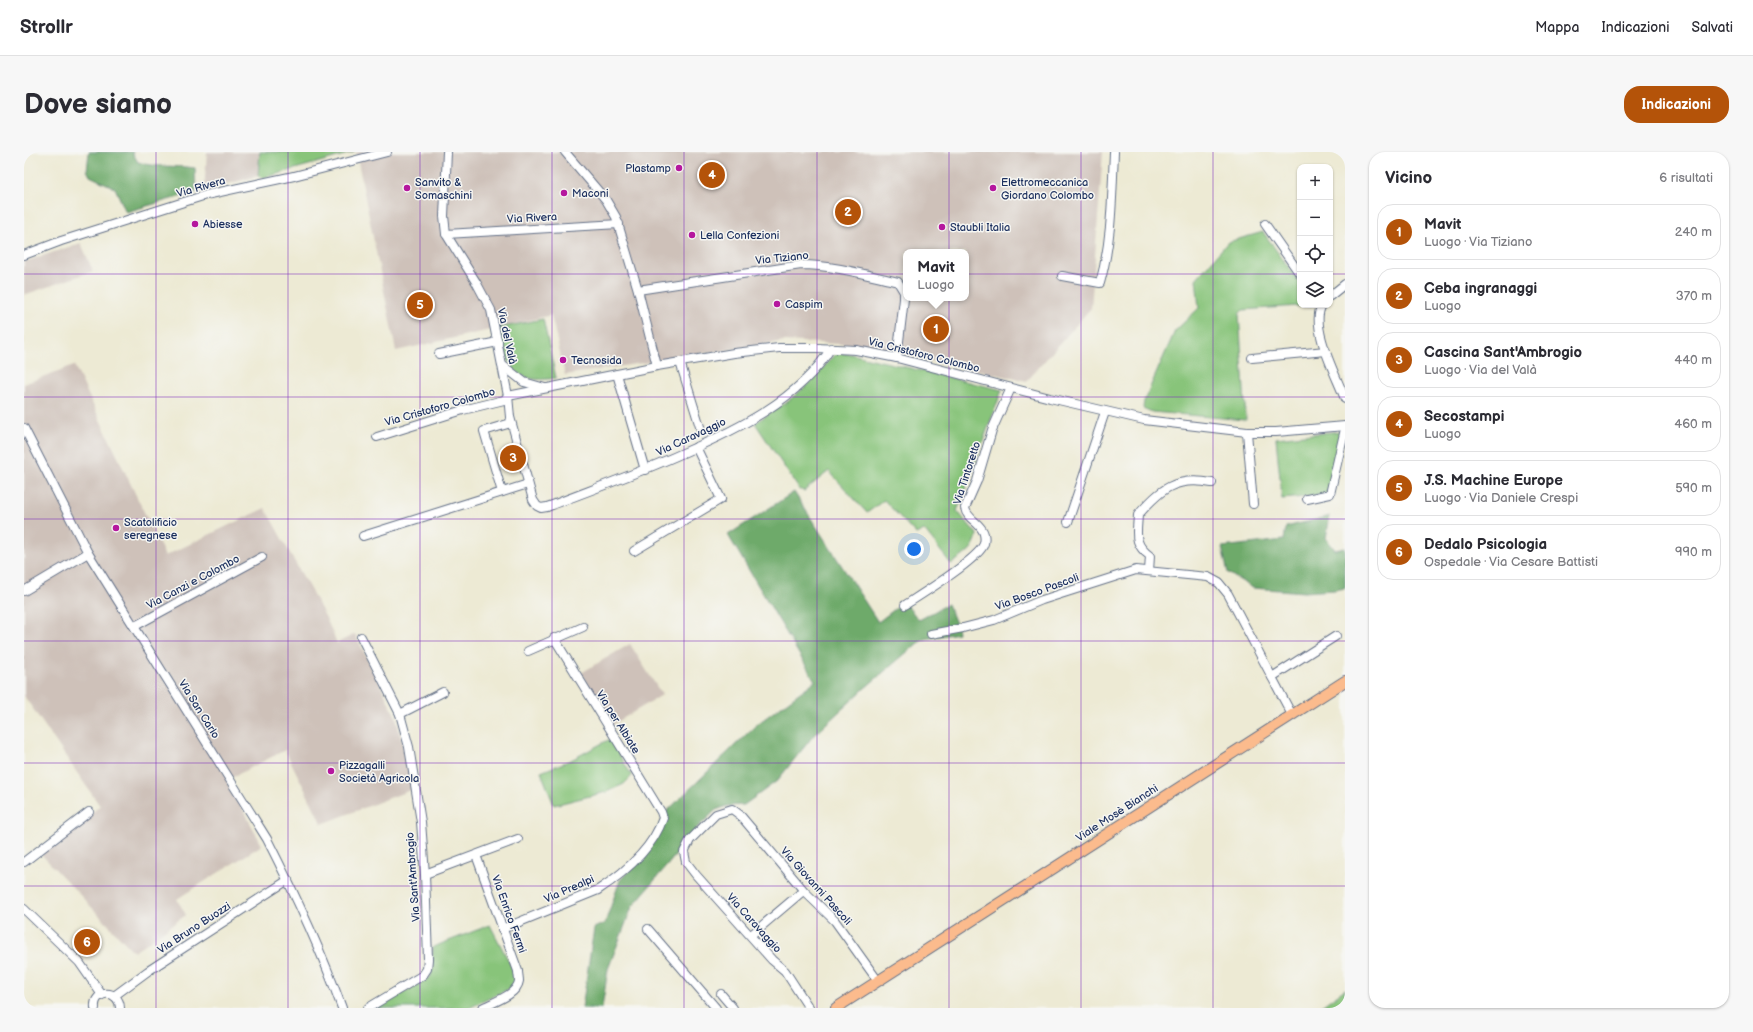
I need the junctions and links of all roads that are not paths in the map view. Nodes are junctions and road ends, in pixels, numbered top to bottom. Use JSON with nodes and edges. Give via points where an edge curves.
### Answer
{"nodes":[{"id":1,"x":388,"y":152,"type":"edge"},
{"id":2,"x":447,"y":152,"type":"edge"},
{"id":3,"x":565,"y":152,"type":"edge"},
{"id":4,"x":1114,"y":152,"type":"edge"},
{"id":5,"x":619,"y":224,"type":"junction"},
{"id":6,"x":1265,"y":224,"type":"dead end"},
{"id":7,"x":446,"y":234,"type":"junction"},
{"id":8,"x":24,"y":255,"type":"edge"},
{"id":9,"x":1299,"y":272,"type":"edge"},
{"id":10,"x":1062,"y":276,"type":"dead end"},
{"id":11,"x":1345,"y":284,"type":"edge"},
{"id":12,"x":638,"y":290,"type":"junction"},
{"id":13,"x":903,"y":290,"type":"edge"},
{"id":14,"x":1333,"y":294,"type":"edge"},
{"id":15,"x":904,"y":301,"type":"edge"},
{"id":16,"x":1321,"y":308,"type":"edge"},
{"id":17,"x":498,"y":342,"type":"junction"},
{"id":18,"x":831,"y":348,"type":"junction"},
{"id":19,"x":1326,"y":351,"type":"junction"},
{"id":20,"x":439,"y":354,"type":"dead end"},
{"id":21,"x":897,"y":358,"type":"junction"},
{"id":22,"x":1252,"y":358,"type":"dead end"},
{"id":23,"x":680,"y":362,"type":"junction"},
{"id":24,"x":502,"y":365,"type":"junction"},
{"id":25,"x":657,"y":366,"type":"junction"},
{"id":26,"x":617,"y":374,"type":"junction"},
{"id":27,"x":546,"y":388,"type":"junction"},
{"id":28,"x":1012,"y":388,"type":"junction"},
{"id":29,"x":508,"y":396,"type":"junction"},
{"id":30,"x":1345,"y":399,"type":"edge"},
{"id":31,"x":1105,"y":412,"type":"junction"},
{"id":32,"x":511,"y":423,"type":"junction"},
{"id":33,"x":1345,"y":426,"type":"edge"},
{"id":34,"x":24,"y":428,"type":"edge"},
{"id":35,"x":701,"y":430,"type":"dead end"},
{"id":36,"x":1345,"y":430,"type":"edge"},
{"id":37,"x":1247,"y":432,"type":"junction"},
{"id":38,"x":377,"y":437,"type":"dead end"},
{"id":39,"x":696,"y":448,"type":"junction"},
{"id":40,"x":645,"y":470,"type":"junction"},
{"id":41,"x":1212,"y":483,"type":"dead end"},
{"id":42,"x":528,"y":484,"type":"junction"},
{"id":43,"x":502,"y":492,"type":"junction"},
{"id":44,"x":1307,"y":499,"type":"dead end"},
{"id":45,"x":1253,"y":504,"type":"dead end"},
{"id":46,"x":539,"y":507,"type":"joint"},
{"id":47,"x":1068,"y":522,"type":"dead end"},
{"id":48,"x":363,"y":536,"type":"dead end"},
{"id":49,"x":634,"y":551,"type":"dead end"},
{"id":50,"x":88,"y":552,"type":"junction"},
{"id":51,"x":262,"y":557,"type":"dead end"},
{"id":52,"x":1149,"y":571,"type":"junction"},
{"id":53,"x":24,"y":591,"type":"edge"},
{"id":54,"x":905,"y":605,"type":"dead end"},
{"id":55,"x":135,"y":626,"type":"junction"},
{"id":56,"x":583,"y":627,"type":"dead end"},
{"id":57,"x":931,"y":634,"type":"dead end"},
{"id":58,"x":1336,"y":636,"type":"dead end"},
{"id":59,"x":361,"y":637,"type":"dead end"},
{"id":60,"x":554,"y":638,"type":"junction"},
{"id":61,"x":528,"y":651,"type":"dead end"},
{"id":62,"x":1272,"y":677,"type":"junction"},
{"id":63,"x":1345,"y":681,"type":"edge"},
{"id":64,"x":443,"y":692,"type":"dead end"},
{"id":65,"x":400,"y":714,"type":"junction"},
{"id":66,"x":1292,"y":714,"type":"junction"},
{"id":67,"x":89,"y":812,"type":"dead end"},
{"id":68,"x":663,"y":818,"type":"joint"},
{"id":69,"x":518,"y":839,"type":"dead end"},
{"id":70,"x":684,"y":852,"type":"joint"},
{"id":71,"x":476,"y":855,"type":"junction"},
{"id":72,"x":24,"y":862,"type":"edge"},
{"id":73,"x":425,"y":874,"type":"junction"},
{"id":74,"x":288,"y":880,"type":"junction"},
{"id":75,"x":804,"y":891,"type":"junction"},
{"id":76,"x":24,"y":909,"type":"edge"},
{"id":77,"x":648,"y":928,"type":"dead end"},
{"id":78,"x":502,"y":929,"type":"junction"},
{"id":79,"x":751,"y":935,"type":"junction"},
{"id":80,"x":878,"y":981,"type":"junction"},
{"id":81,"x":720,"y":994,"type":"dead end"},
{"id":82,"x":102,"y":995,"type":"junction"},
{"id":83,"x":114,"y":996,"type":"junction"},
{"id":84,"x":95,"y":1008,"type":"edge"},
{"id":85,"x":120,"y":1008,"type":"edge"},
{"id":86,"x":342,"y":1008,"type":"edge"},
{"id":87,"x":368,"y":1008,"type":"edge"},
{"id":88,"x":482,"y":1008,"type":"edge"},
{"id":89,"x":716,"y":1008,"type":"edge"},
{"id":90,"x":733,"y":1008,"type":"edge"},
{"id":91,"x":809,"y":1008,"type":"edge"},
{"id":92,"x":836,"y":1008,"type":"edge"}],
"edges":[{"from":1,"to":8,"type":"street","name":"Via Rivera","via":[[206,196]]},
{"from":2,"to":7,"type":"street","name":"Via del Valà","via":[[444,216]]},
{"from":3,"to":5,"type":"street","via":[[606,200]]},
{"from":4,"to":10,"type":"street","via":[[1111,223],[1100,283]]},
{"from":5,"to":7,"type":"street","name":"Via Rivera"},
{"from":5,"to":12,"type":"street"},
{"from":6,"to":9,"type":"street"},
{"from":7,"to":17,"type":"street","name":"Via del Valà","via":[[488,303]]},
{"from":11,"to":14,"type":"street"},
{"from":12,"to":13,"type":"street","name":"Via Tiziano","via":[[810,265],[898,282]]},
{"from":12,"to":25,"type":"street"},
{"from":15,"to":21,"type":"street","name":"Via Tiziano"},
{"from":16,"to":19,"type":"street","via":[[1318,319]]},
{"from":17,"to":20,"type":"street"},
{"from":17,"to":24,"type":"street","name":"Via del Valà"},
{"from":18,"to":21,"type":"street","name":"Via Cristoforo Colombo"},
{"from":18,"to":23,"type":"street","name":"Via Cristoforo Colombo","via":[[765,349]]},
{"from":18,"to":39,"type":"street","name":"Via Caravaggio","via":[[805,378],[776,403],[745,424]]},
{"from":19,"to":22,"type":"street"},
{"from":19,"to":30,"type":"street"},
{"from":21,"to":28,"type":"street","name":"Via Cristoforo Colombo"},
{"from":23,"to":25,"type":"street","name":"Via Cristoforo Colombo"},
{"from":23,"to":35,"type":"street"},
{"from":24,"to":27,"type":"street","name":"Via Cristoforo Colombo","via":[[524,382]]},
{"from":24,"to":29,"type":"street","name":"Via del Valà"},
{"from":25,"to":26,"type":"street","name":"Via Cristoforo Colombo"},
{"from":26,"to":27,"type":"street","name":"Via Cristoforo Colombo"},
{"from":26,"to":40,"type":"street"},
{"from":27,"to":29,"type":"street","name":"Via Cristoforo Colombo"},
{"from":28,"to":31,"type":"street","name":"Via Cristoforo Colombo"},
{"from":28,"to":54,"type":"street","name":"Via Tintoretto","via":[[992,430],[977,481],[965,508],[968,515],[981,527],[984,541],[979,551],[954,572]]},
{"from":29,"to":32,"type":"street","name":"Via del Valà"},
{"from":29,"to":38,"type":"street","name":"Via Cristoforo Colombo","via":[[504,400]]},
{"from":31,"to":37,"type":"street","name":"Via Cristoforo Colombo","via":[[1158,422]]},
{"from":31,"to":47,"type":"street"},
{"from":32,"to":42,"type":"street","name":"Via del Valà"},
{"from":32,"to":43,"type":"street","via":[[484,431]]},
{"from":33,"to":37,"type":"street","name":"Via Cristoforo Colombo"},
{"from":34,"to":50,"type":"street","name":"Via San Carlo"},
{"from":36,"to":44,"type":"street","via":[[1330,494]]},
{"from":37,"to":45,"type":"street"},
{"from":39,"to":40,"type":"street","name":"Via Caravaggio"},
{"from":39,"to":49,"type":"street","via":[[721,499]]},
{"from":40,"to":46,"type":"street","name":"Via Caravaggio","via":[[547,507]]},
{"from":41,"to":52,"type":"street","via":[[1194,479],[1179,482],[1163,490],[1138,515],[1136,540],[1142,550],[1150,556]]},
{"from":42,"to":43,"type":"street"},
{"from":42,"to":46,"type":"street","name":"Via del Valà","via":[[534,504]]},
{"from":43,"to":48,"type":"street"},
{"from":50,"to":53,"type":"street"},
{"from":50,"to":55,"type":"street","name":"Via San Carlo"},
{"from":51,"to":55,"type":"street","name":"Via Canzi e Colombo"},
{"from":52,"to":57,"type":"street","name":"Via Bosco Pascoli","via":[[1136,570],[1042,600],[994,620]]},
{"from":52,"to":62,"type":"street","name":"Via Bosco Pascoli","via":[[1208,577],[1219,583],[1228,594]]},
{"from":55,"to":74,"type":"street","name":"Via San Carlo","via":[[267,839]]},
{"from":56,"to":60,"type":"street"},
{"from":58,"to":62,"type":"street"},
{"from":59,"to":65,"type":"street"},
{"from":60,"to":61,"type":"street"},
{"from":60,"to":68,"type":"street","name":"Via per Albiate"},
{"from":62,"to":66,"type":"street","name":"Via Bosco Pascoli"},
{"from":63,"to":66,"type":"main road","name":"Viale Mosè Bianchi"},
{"from":64,"to":65,"type":"street"},
{"from":65,"to":73,"type":"street","name":"Via Sant'Ambrogio","via":[[409,747],[421,822]]},
{"from":66,"to":80,"type":"main road","name":"Viale Mosè Bianchi"},
{"from":67,"to":72,"type":"street"},
{"from":68,"to":78,"type":"street","name":"Via Prealpi","via":[[641,853],[607,884]]},
{"from":69,"to":71,"type":"street"},
{"from":70,"to":75,"type":"street","name":"Via Giovanni Pascoli","via":[[690,840],[716,814],[732,809],[740,815]]},
{"from":70,"to":79,"type":"street","name":"Via Caravaggio","via":[[686,862],[696,875]]},
{"from":71,"to":73,"type":"street"},
{"from":71,"to":78,"type":"street","name":"Via Enrico Fermi"},
{"from":73,"to":87,"type":"street","name":"Via Sant'Ambrogio","via":[[427,969]]},
{"from":74,"to":83,"type":"street","name":"Via Bruno Buozzi","via":[[148,970]]},
{"from":74,"to":86,"type":"street","name":"Via San Carlo","via":[[330,972]]},
{"from":75,"to":79,"type":"street"},
{"from":75,"to":80,"type":"street","name":"Via Giovanni Pascoli","via":[[835,921]]},
{"from":76,"to":82,"type":"street","via":[[79,962]]},
{"from":77,"to":89,"type":"street"},
{"from":78,"to":88,"type":"street","name":"Via Enrico Fermi","via":[[518,971],[519,981],[510,994]]},
{"from":79,"to":91,"type":"street","name":"Via Caravaggio","via":[[785,971]]},
{"from":80,"to":92,"type":"main road","name":"Viale Mosè Bianchi"},
{"from":81,"to":90,"type":"street"},
{"from":82,"to":83,"type":"street"},
{"from":82,"to":84,"type":"street","via":[[96,1000]]},
{"from":83,"to":85,"type":"street","via":[[118,999]]}]}
